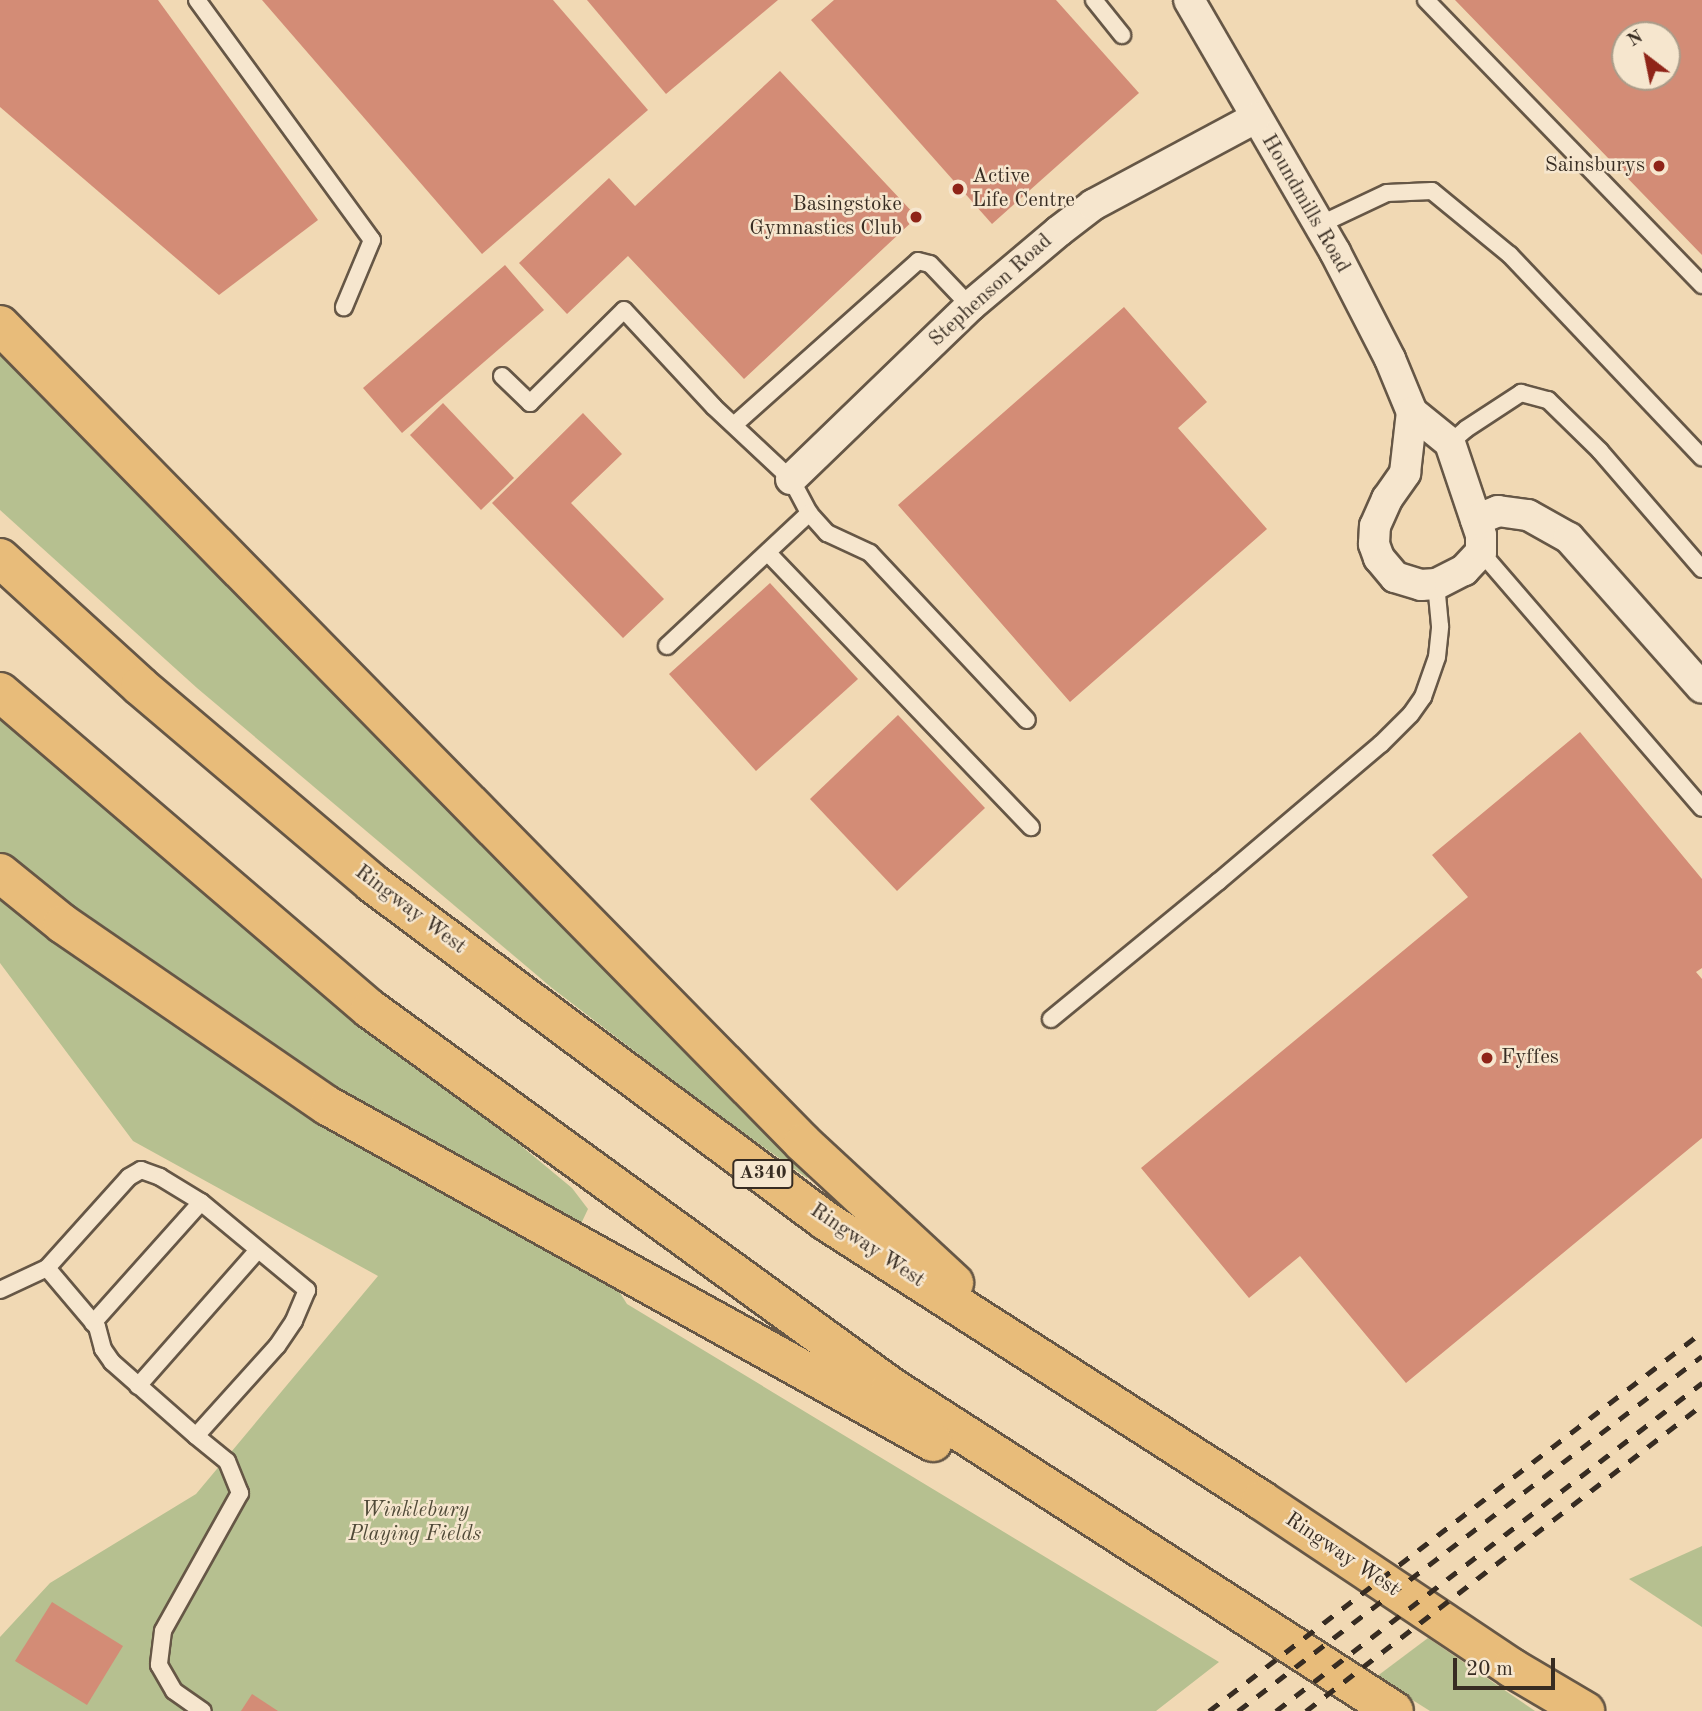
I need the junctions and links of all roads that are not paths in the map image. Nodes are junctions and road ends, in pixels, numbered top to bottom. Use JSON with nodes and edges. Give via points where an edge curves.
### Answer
{"nodes":[{"id":1,"x":197,"y":0,"type":"edge"},
{"id":2,"x":1094,"y":0,"type":"edge"},
{"id":3,"x":1189,"y":0,"type":"edge"},
{"id":4,"x":1426,"y":0,"type":"edge"},
{"id":5,"x":1122,"y":35,"type":"dead end"},
{"id":6,"x":1255,"y":118,"type":"junction"},
{"id":7,"x":1319,"y":225,"type":"junction"},
{"id":8,"x":1702,"y":285,"type":"edge"},
{"id":9,"x":970,"y":306,"type":"junction"},
{"id":10,"x":344,"y":307,"type":"dead end"},
{"id":11,"x":0,"y":324,"type":"edge"},
{"id":12,"x":502,"y":376,"type":"dead end"},
{"id":13,"x":1412,"y":412,"type":"junction"},
{"id":14,"x":734,"y":425,"type":"junction"},
{"id":15,"x":1450,"y":443,"type":"junction"},
{"id":16,"x":1702,"y":457,"type":"edge"},
{"id":17,"x":791,"y":479,"type":"junction"},
{"id":18,"x":809,"y":513,"type":"junction"},
{"id":19,"x":1476,"y":520,"type":"junction"},
{"id":20,"x":1481,"y":552,"type":"junction"},
{"id":21,"x":768,"y":553,"type":"junction"},
{"id":22,"x":0,"y":558,"type":"edge"},
{"id":23,"x":1702,"y":569,"type":"edge"},
{"id":24,"x":1436,"y":584,"type":"junction"},
{"id":25,"x":667,"y":646,"type":"dead end"},
{"id":26,"x":1702,"y":688,"type":"edge"},
{"id":27,"x":0,"y":692,"type":"edge"},
{"id":28,"x":1027,"y":720,"type":"dead end"},
{"id":29,"x":1702,"y":808,"type":"edge"},
{"id":30,"x":1031,"y":827,"type":"dead end"},
{"id":31,"x":0,"y":873,"type":"edge"},
{"id":32,"x":1051,"y":1019,"type":"dead end"},
{"id":33,"x":201,"y":1202,"type":"junction"},
{"id":34,"x":258,"y":1250,"type":"junction"},
{"id":35,"x":47,"y":1268,"type":"junction"},
{"id":36,"x":0,"y":1290,"type":"edge"},
{"id":37,"x":93,"y":1323,"type":"junction"},
{"id":38,"x":1026,"y":1350,"type":"junction"},
{"id":39,"x":138,"y":1386,"type":"junction"},
{"id":40,"x":196,"y":1436,"type":"junction"},
{"id":41,"x":1178,"y":1574,"type":"junction"},
{"id":42,"x":203,"y":1711,"type":"edge"},
{"id":43,"x":1394,"y":1711,"type":"edge"},
{"id":44,"x":1584,"y":1711,"type":"edge"}],
"edges":[{"from":1,"to":10,"type":"lane","via":[[372,240]]},
{"from":2,"to":5,"type":"lane"},
{"from":3,"to":6,"type":"street","name":"Houndmills Road"},
{"from":4,"to":8,"type":"lane"},
{"from":6,"to":7,"type":"street","name":"Houndmills Road"},
{"from":6,"to":9,"type":"street","name":"Stephenson Road","via":[[1093,205]]},
{"from":7,"to":13,"type":"street","name":"Houndmills Road","via":[[1390,359]]},
{"from":7,"to":16,"type":"lane","via":[[1387,193],[1432,191],[1510,255]]},
{"from":9,"to":14,"type":"lane","via":[[930,264],[918,261]]},
{"from":9,"to":17,"type":"street","name":"Stephenson Road"},
{"from":11,"to":38,"type":"main road","via":[[803,1143]]},
{"from":12,"to":14,"type":"lane","via":[[530,403],[624,310]]},
{"from":13,"to":15,"type":"street","name":"Houndmills Road"},
{"from":13,"to":24,"type":"street","name":"Houndmills Road","via":[[1405,473],[1374,526],[1374,544],[1395,577],[1421,585]]},
{"from":14,"to":17,"type":"lane"},
{"from":15,"to":19,"type":"street"},
{"from":15,"to":23,"type":"lane","via":[[1521,393],[1548,400],[1600,451]]},
{"from":17,"to":18,"type":"lane"},
{"from":18,"to":21,"type":"lane"},
{"from":18,"to":28,"type":"lane","via":[[827,533],[870,553]]},
{"from":19,"to":20,"type":"street"},
{"from":19,"to":26,"type":"street","via":[[1498,511],[1528,515],[1569,538]]},
{"from":20,"to":24,"type":"street","via":[[1464,570]]},
{"from":20,"to":29,"type":"lane"},
{"from":21,"to":25,"type":"lane"},
{"from":21,"to":30,"type":"lane"},
{"from":22,"to":38,"type":"main road","name":"Ringway West","number":"A340","via":[[140,686],[372,883],[826,1221]]},
{"from":24,"to":32,"type":"lane","via":[[1437,657],[1423,697],[1410,714],[1381,744]]},
{"from":27,"to":41,"type":"main road","via":[[370,1009],[891,1387]]},
{"from":31,"to":41,"type":"main road","via":[[63,924],[328,1106],[727,1330]]},
{"from":33,"to":34,"type":"lane"},
{"from":33,"to":35,"type":"lane","via":[[141,1170],[128,1177]]},
{"from":33,"to":37,"type":"lane"},
{"from":34,"to":39,"type":"lane"},
{"from":34,"to":40,"type":"lane","via":[[307,1290],[277,1346]]},
{"from":35,"to":36,"type":"lane"},
{"from":35,"to":37,"type":"lane"},
{"from":37,"to":39,"type":"lane","via":[[112,1362]]},
{"from":38,"to":44,"type":"main road","name":"Ringway West","number":"A340"},
{"from":39,"to":40,"type":"lane"},
{"from":40,"to":42,"type":"lane","via":[[227,1461],[240,1493],[163,1631],[159,1665],[174,1691]]},
{"from":41,"to":43,"type":"main road"}]}
